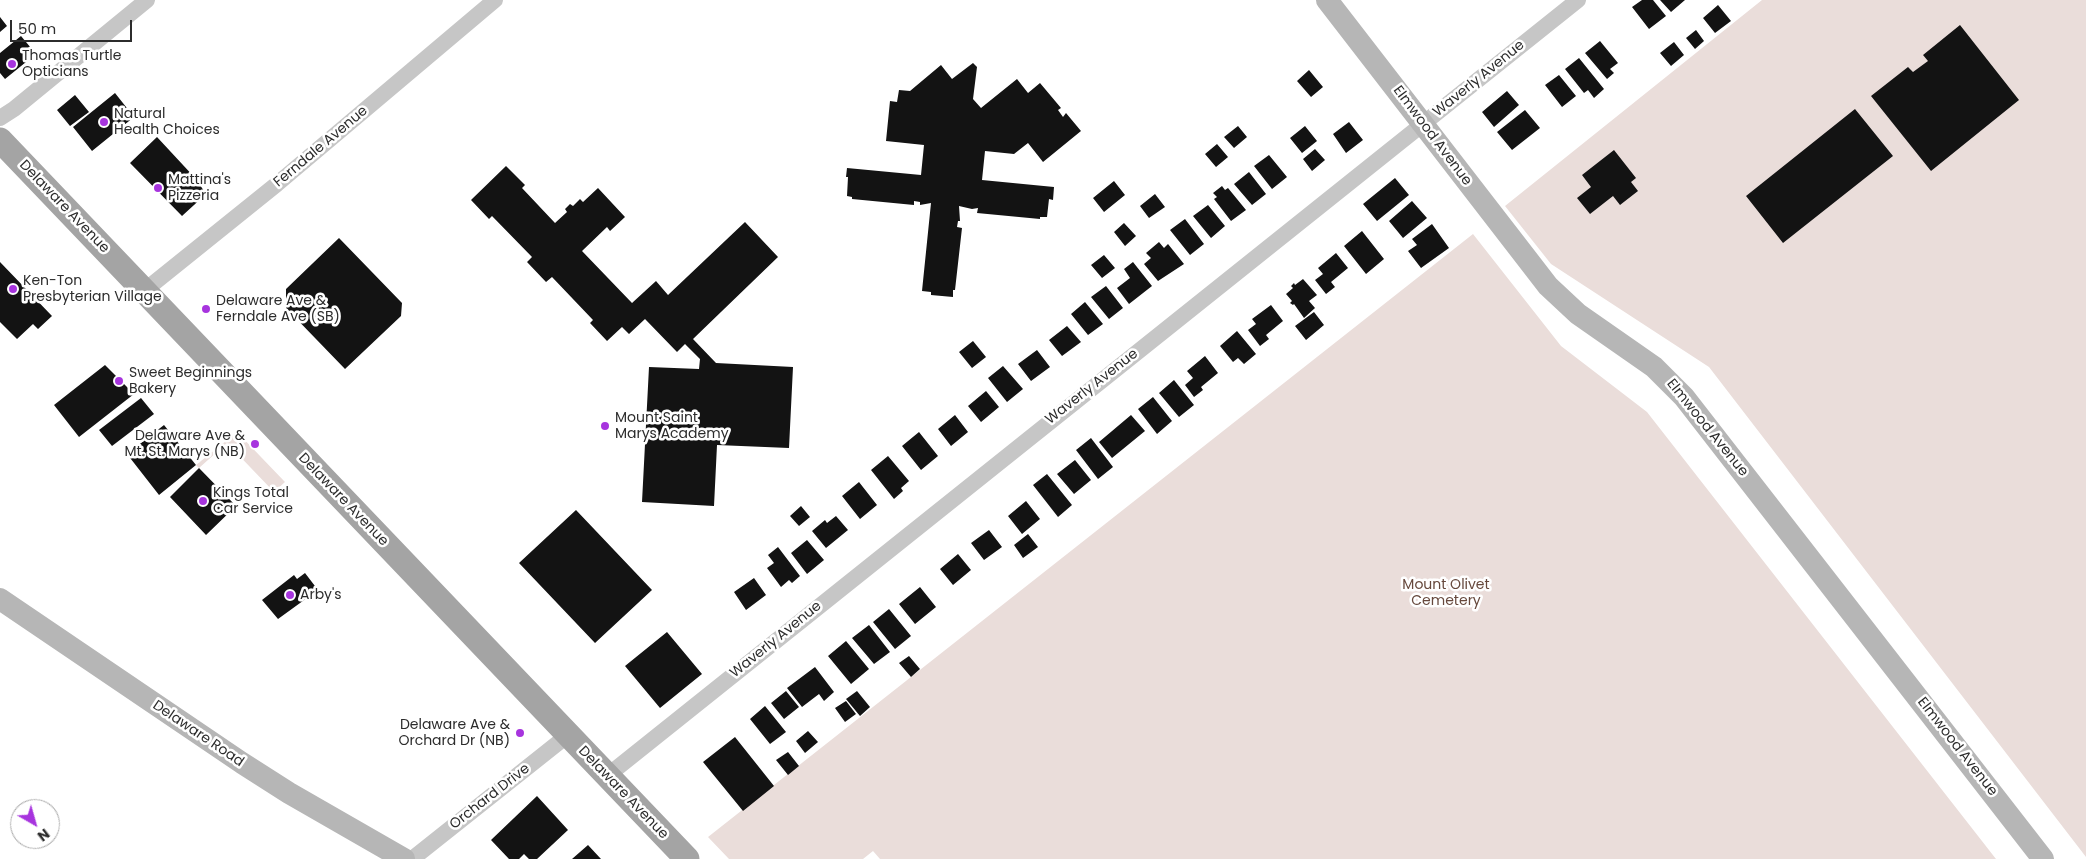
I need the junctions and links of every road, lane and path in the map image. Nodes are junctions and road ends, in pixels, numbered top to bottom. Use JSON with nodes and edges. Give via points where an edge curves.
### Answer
{"nodes":[{"id":1,"x":147,"y":0,"type":"edge"},
{"id":2,"x":495,"y":0,"type":"edge"},
{"id":3,"x":1327,"y":0,"type":"edge"},
{"id":4,"x":1578,"y":0,"type":"edge"},
{"id":5,"x":0,"y":118,"type":"edge"},
{"id":6,"x":1423,"y":124,"type":"junction"},
{"id":7,"x":0,"y":140,"type":"edge"},
{"id":8,"x":144,"y":292,"type":"junction"},
{"id":9,"x":0,"y":599,"type":"edge"},
{"id":10,"x":568,"y":736,"type":"junction"},
{"id":11,"x":607,"y":776,"type":"junction"},
{"id":12,"x":404,"y":859,"type":"edge"},
{"id":13,"x":412,"y":859,"type":"edge"},
{"id":14,"x":687,"y":859,"type":"edge"},
{"id":15,"x":2043,"y":859,"type":"edge"}],
"edges":[{"from":1,"to":5,"type":"street"},
{"from":2,"to":8,"type":"street","name":"Ferndale Avenue"},
{"from":3,"to":6,"type":"street","name":"Elmwood Avenue"},
{"from":4,"to":6,"type":"street","name":"Waverly Avenue"},
{"from":6,"to":11,"type":"street","name":"Waverly Avenue"},
{"from":6,"to":15,"type":"street","name":"Elmwood Avenue","via":[[1548,286],[1578,314],[1654,367],[1684,397]]},
{"from":7,"to":8,"type":"main road","name":"Delaware Avenue"},
{"from":8,"to":10,"type":"main road","name":"Delaware Avenue"},
{"from":9,"to":12,"type":"street","name":"Delaware Road","via":[[242,763]]},
{"from":10,"to":11,"type":"main road","name":"Delaware Avenue"},
{"from":10,"to":13,"type":"street","name":"Orchard Drive"},
{"from":11,"to":14,"type":"main road","name":"Delaware Avenue"}]}
